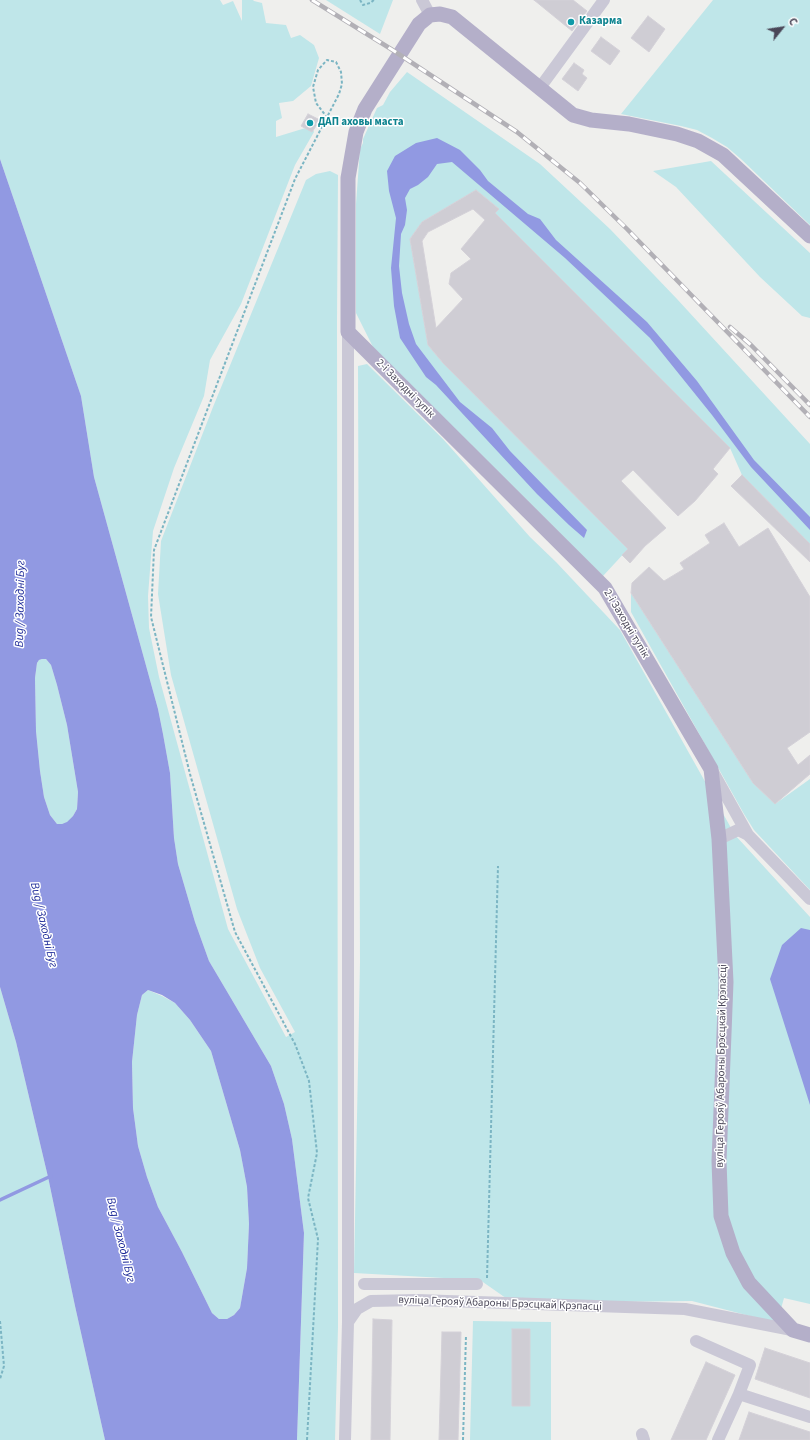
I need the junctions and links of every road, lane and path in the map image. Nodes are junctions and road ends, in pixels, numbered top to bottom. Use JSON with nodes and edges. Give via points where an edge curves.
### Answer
{"nodes":[{"id":1,"x":360,"y":0,"type":"edge"},
{"id":2,"x":374,"y":0,"type":"edge"},
{"id":3,"x":422,"y":0,"type":"edge"},
{"id":4,"x":604,"y":0,"type":"edge"},
{"id":5,"x":430,"y":15,"type":"junction"},
{"id":6,"x":539,"y":89,"type":"junction"},
{"id":7,"x":326,"y":116,"type":"junction"},
{"id":8,"x":810,"y":236,"type":"edge"},
{"id":9,"x":348,"y":332,"type":"junction"},
{"id":10,"x":711,"y":769,"type":"junction"},
{"id":11,"x":748,"y":835,"type":"junction"},
{"id":12,"x":719,"y":839,"type":"junction"},
{"id":13,"x":498,"y":866,"type":"dead end"},
{"id":14,"x":810,"y":899,"type":"edge"},
{"id":15,"x":482,"y":1282,"type":"joint"},
{"id":16,"x":418,"y":1283,"type":"junction"},
{"id":17,"x":364,"y":1284,"type":"dead end"},
{"id":18,"x":417,"y":1300,"type":"junction"},
{"id":19,"x":0,"y":1320,"type":"edge"},
{"id":20,"x":348,"y":1322,"type":"junction"},
{"id":21,"x":806,"y":1334,"type":"edge"},
{"id":22,"x":466,"y":1335,"type":"dead end"},
{"id":23,"x":696,"y":1341,"type":"dead end"},
{"id":24,"x":0,"y":1379,"type":"edge"},
{"id":25,"x":738,"y":1394,"type":"junction"},
{"id":26,"x":810,"y":1417,"type":"edge"},
{"id":27,"x":308,"y":1440,"type":"edge"},
{"id":28,"x":345,"y":1440,"type":"edge"},
{"id":29,"x":463,"y":1440,"type":"edge"},
{"id":30,"x":718,"y":1440,"type":"edge"}],
"edges":[{"from":1,"to":2,"type":"path","via":[[363,5]]},
{"from":3,"to":5,"type":"street"},
{"from":4,"to":6,"type":"street"},
{"from":5,"to":6,"type":"main road","via":[[452,17]]},
{"from":5,"to":9,"type":"main road","via":[[419,24],[365,109],[356,132],[348,178]]},
{"from":6,"to":8,"type":"main road","via":[[573,115],[591,120],[630,124],[698,141],[723,155]]},
{"from":7,"to":7,"type":"path","via":[[342,84],[341,72],[336,62],[326,60],[318,70],[313,87],[316,103]]},
{"from":7,"to":27,"type":"path","via":[[294,179],[154,550],[151,617],[190,774],[235,932],[295,1044],[309,1080],[317,1153],[308,1198],[318,1239]]},
{"from":9,"to":10,"type":"main road","name":"2-і Заходні тупік","via":[[605,588]]},
{"from":9,"to":20,"type":"street"},
{"from":10,"to":11,"type":"street","name":"2-і Заходні тупік"},
{"from":10,"to":12,"type":"main road","name":"вуліца Герояў Абароны Брэсцкай Крэпасці"},
{"from":11,"to":12,"type":"street","via":[[738,830]]},
{"from":11,"to":14,"type":"street","name":"2-і Заходні тупік"},
{"from":12,"to":21,"type":"main road","name":"вуліца Герояў Абароны Брэсцкай Крэпасці","via":[[726,982],[719,1162],[721,1216],[733,1253],[749,1283],[792,1330]]},
{"from":13,"to":15,"type":"path"},
{"from":15,"to":16,"type":"street"},
{"from":16,"to":17,"type":"street"},
{"from":16,"to":18,"type":"street"},
{"from":18,"to":20,"type":"street","name":"вуліца Герояў Абароны Брэсцкай Крэпасці","via":[[371,1301],[357,1309]]},
{"from":18,"to":21,"type":"street","name":"вуліца Герояў Абароны Брэсцкай Крэпасці","via":[[685,1309]]},
{"from":19,"to":24,"type":"path","via":[[4,1366]]},
{"from":20,"to":28,"type":"street"},
{"from":22,"to":29,"type":"path"},
{"from":23,"to":25,"type":"street","via":[[750,1365]]},
{"from":25,"to":26,"type":"street"},
{"from":25,"to":30,"type":"street"}]}
